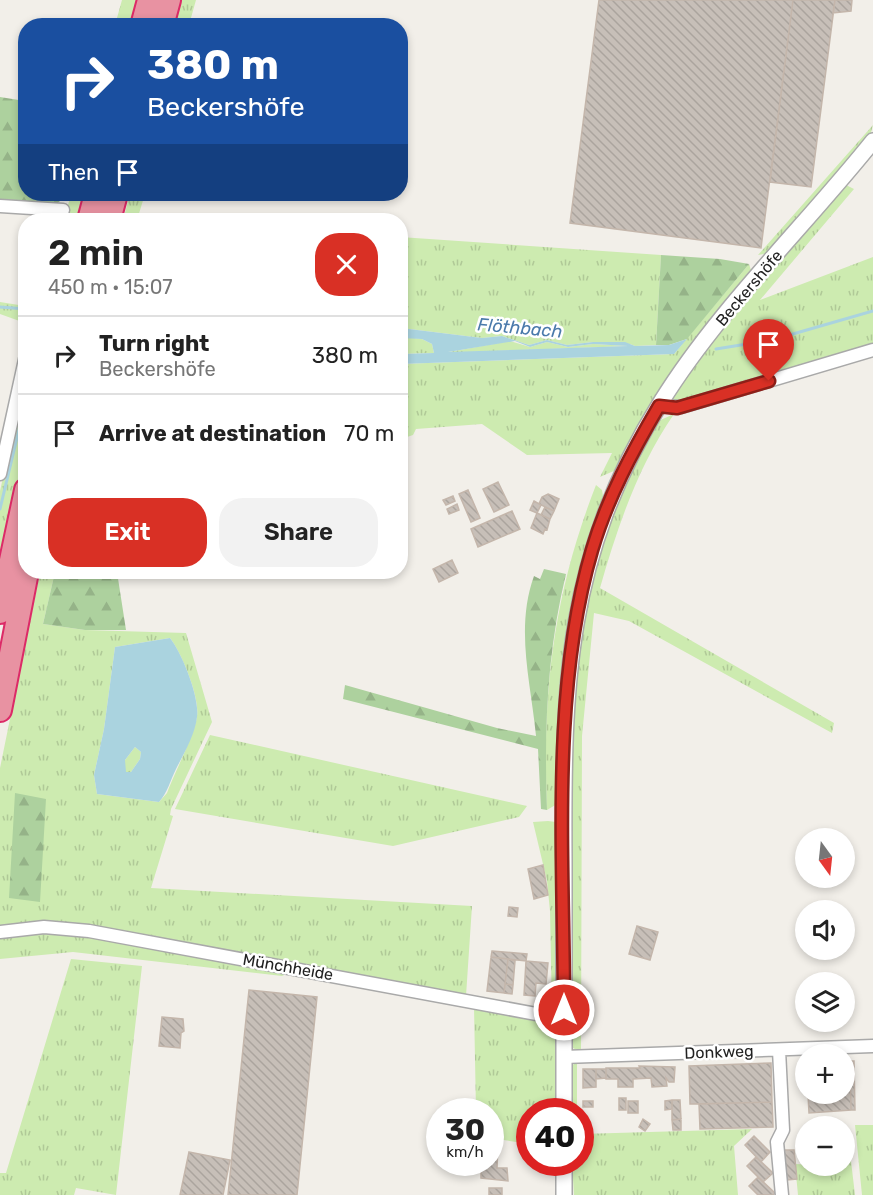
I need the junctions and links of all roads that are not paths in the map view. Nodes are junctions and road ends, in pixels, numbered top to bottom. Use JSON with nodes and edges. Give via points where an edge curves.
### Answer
{"nodes":[{"id":1,"x":149,"y":0,"type":"edge"},
{"id":2,"x":169,"y":0,"type":"edge"},
{"id":3,"x":144,"y":18,"type":"edge"},
{"id":4,"x":164,"y":18,"type":"edge"},
{"id":5,"x":873,"y":141,"type":"edge"},
{"id":6,"x":0,"y":206,"type":"edge"},
{"id":7,"x":63,"y":210,"type":"dead end"},
{"id":8,"x":873,"y":350,"type":"edge"},
{"id":9,"x":18,"y":392,"type":"edge"},
{"id":10,"x":659,"y":406,"type":"junction"},
{"id":11,"x":0,"y":474,"type":"edge"},
{"id":12,"x":18,"y":528,"type":"edge"},
{"id":13,"x":26,"y":579,"type":"edge"},
{"id":14,"x":0,"y":612,"type":"edge"},
{"id":15,"x":0,"y":710,"type":"edge"},
{"id":16,"x":0,"y":932,"type":"edge"},
{"id":17,"x":569,"y":1020,"type":"junction"},
{"id":18,"x":873,"y":1046,"type":"edge"},
{"id":19,"x":779,"y":1050,"type":"junction"},
{"id":20,"x":564,"y":1057,"type":"junction"},
{"id":21,"x":564,"y":1098,"type":"edge"},
{"id":22,"x":564,"y":1176,"type":"edge"},
{"id":23,"x":564,"y":1195,"type":"edge"},
{"id":24,"x":783,"y":1195,"type":"edge"}],
"edges":[{"from":1,"to":3,"type":"highway"},
{"from":2,"to":4,"type":"highway"},
{"from":5,"to":10,"type":"street","name":"Beckershöfe","via":[[700,348]]},
{"from":6,"to":7,"type":"street"},
{"from":8,"to":10,"type":"street","via":[[685,406]]},
{"from":9,"to":11,"type":"street"},
{"from":10,"to":17,"type":"street","name":"Beckershöfe","via":[[604,515],[587,567],[574,630],[564,749]]},
{"from":12,"to":14,"type":"highway"},
{"from":13,"to":15,"type":"highway"},
{"from":16,"to":17,"type":"street","name":"Münchheide","via":[[44,927],[88,931]]},
{"from":17,"to":20,"type":"street","name":"Beckershöfe"},
{"from":18,"to":19,"type":"street","name":"Donkweg"},
{"from":19,"to":20,"type":"street","name":"Donkweg"},
{"from":19,"to":24,"type":"street","via":[[783,1130],[777,1142]]},
{"from":20,"to":21,"type":"street","name":"Beckershöfe"},
{"from":22,"to":23,"type":"street"}]}
